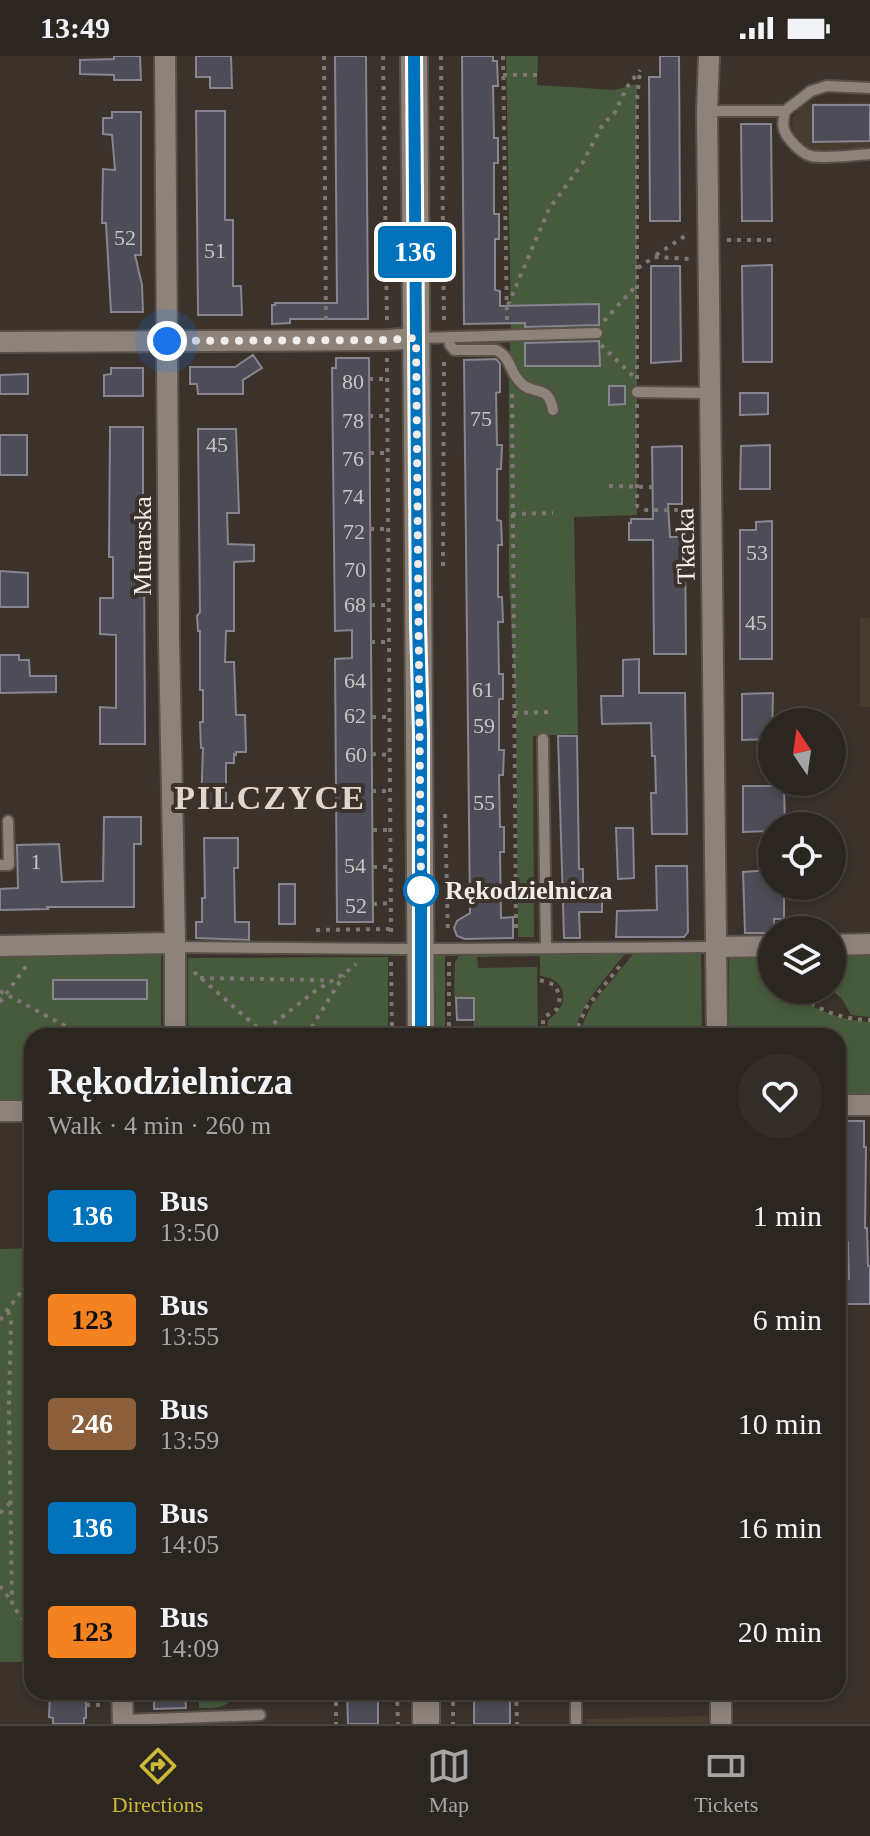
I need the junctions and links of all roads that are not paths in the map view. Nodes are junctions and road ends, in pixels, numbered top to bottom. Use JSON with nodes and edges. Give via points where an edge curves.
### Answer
{"nodes":[{"id":1,"x":165,"y":56,"type":"edge"},
{"id":2,"x":414,"y":56,"type":"edge"},
{"id":3,"x":709,"y":56,"type":"edge"},
{"id":4,"x":870,"y":88,"type":"edge"},
{"id":5,"x":707,"y":111,"type":"junction"},
{"id":6,"x":785,"y":111,"type":"junction"},
{"id":7,"x":870,"y":154,"type":"edge"},
{"id":8,"x":597,"y":333,"type":"road end"},
{"id":9,"x":446,"y":337,"type":"junction"},
{"id":10,"x":416,"y":338,"type":"junction"},
{"id":11,"x":167,"y":341,"type":"junction"},
{"id":12,"x":0,"y":342,"type":"edge"},
{"id":13,"x":637,"y":392,"type":"road end"},
{"id":14,"x":709,"y":393,"type":"junction"},
{"id":15,"x":553,"y":410,"type":"dead end"},
{"id":16,"x":543,"y":739,"type":"dead end"},
{"id":17,"x":8,"y":821,"type":"dead end"},
{"id":18,"x":0,"y":865,"type":"edge"},
{"id":19,"x":870,"y":944,"type":"edge"},
{"id":20,"x":846,"y":945,"type":"edge"},
{"id":21,"x":0,"y":946,"type":"edge"},
{"id":22,"x":758,"y":946,"type":"edge"},
{"id":23,"x":546,"y":947,"type":"junction"},
{"id":24,"x":715,"y":947,"type":"junction"},
{"id":25,"x":175,"y":949,"type":"junction"},
{"id":26,"x":411,"y":949,"type":"dead end"},
{"id":27,"x":429,"y":949,"type":"dead end"},
{"id":28,"x":175,"y":1028,"type":"edge"},
{"id":29,"x":421,"y":1028,"type":"edge"},
{"id":30,"x":717,"y":1028,"type":"edge"},
{"id":31,"x":846,"y":1105,"type":"edge"},
{"id":32,"x":870,"y":1105,"type":"edge"},
{"id":33,"x":0,"y":1111,"type":"edge"},
{"id":34,"x":24,"y":1111,"type":"edge"},
{"id":35,"x":426,"y":1700,"type":"edge"},
{"id":36,"x":576,"y":1700,"type":"edge"},
{"id":37,"x":721,"y":1700,"type":"edge"},
{"id":38,"x":119,"y":1710,"type":"edge"},
{"id":39,"x":260,"y":1715,"type":"dead end"},
{"id":40,"x":426,"y":1724,"type":"edge"},
{"id":41,"x":576,"y":1724,"type":"edge"},
{"id":42,"x":721,"y":1724,"type":"edge"}],
"edges":[{"from":1,"to":11,"type":"street","name":"Murarska"},
{"from":2,"to":10,"type":"street"},
{"from":3,"to":5,"type":"street","name":"Tkacka"},
{"from":4,"to":6,"type":"lane","via":[[827,86]]},
{"from":5,"to":6,"type":"lane"},
{"from":5,"to":14,"type":"street","name":"Tkacka","via":[[700,236]]},
{"from":6,"to":7,"type":"lane","via":[[785,133],[801,152]]},
{"from":8,"to":9,"type":"lane"},
{"from":9,"to":10,"type":"lane"},
{"from":9,"to":15,"type":"lane","via":[[454,350],[503,353],[518,381],[547,394]]},
{"from":10,"to":11,"type":"street"},
{"from":10,"to":29,"type":"street"},
{"from":11,"to":12,"type":"street"},
{"from":11,"to":25,"type":"street","name":"Murarska"},
{"from":13,"to":14,"type":"lane"},
{"from":14,"to":24,"type":"street","name":"Tkacka"},
{"from":16,"to":23,"type":"lane"},
{"from":17,"to":18,"type":"lane","via":[[9,865]]},
{"from":19,"to":20,"type":"street"},
{"from":21,"to":25,"type":"street"},
{"from":22,"to":24,"type":"street"},
{"from":23,"to":24,"type":"lane"},
{"from":23,"to":27,"type":"lane"},
{"from":24,"to":30,"type":"street","name":"Tkacka"},
{"from":25,"to":26,"type":"lane"},
{"from":25,"to":28,"type":"street","name":"Murarska"},
{"from":31,"to":32,"type":"street"},
{"from":33,"to":34,"type":"street"},
{"from":35,"to":40,"type":"street"},
{"from":36,"to":41,"type":"lane"},
{"from":37,"to":42,"type":"street"},
{"from":38,"to":39,"type":"lane"}]}
